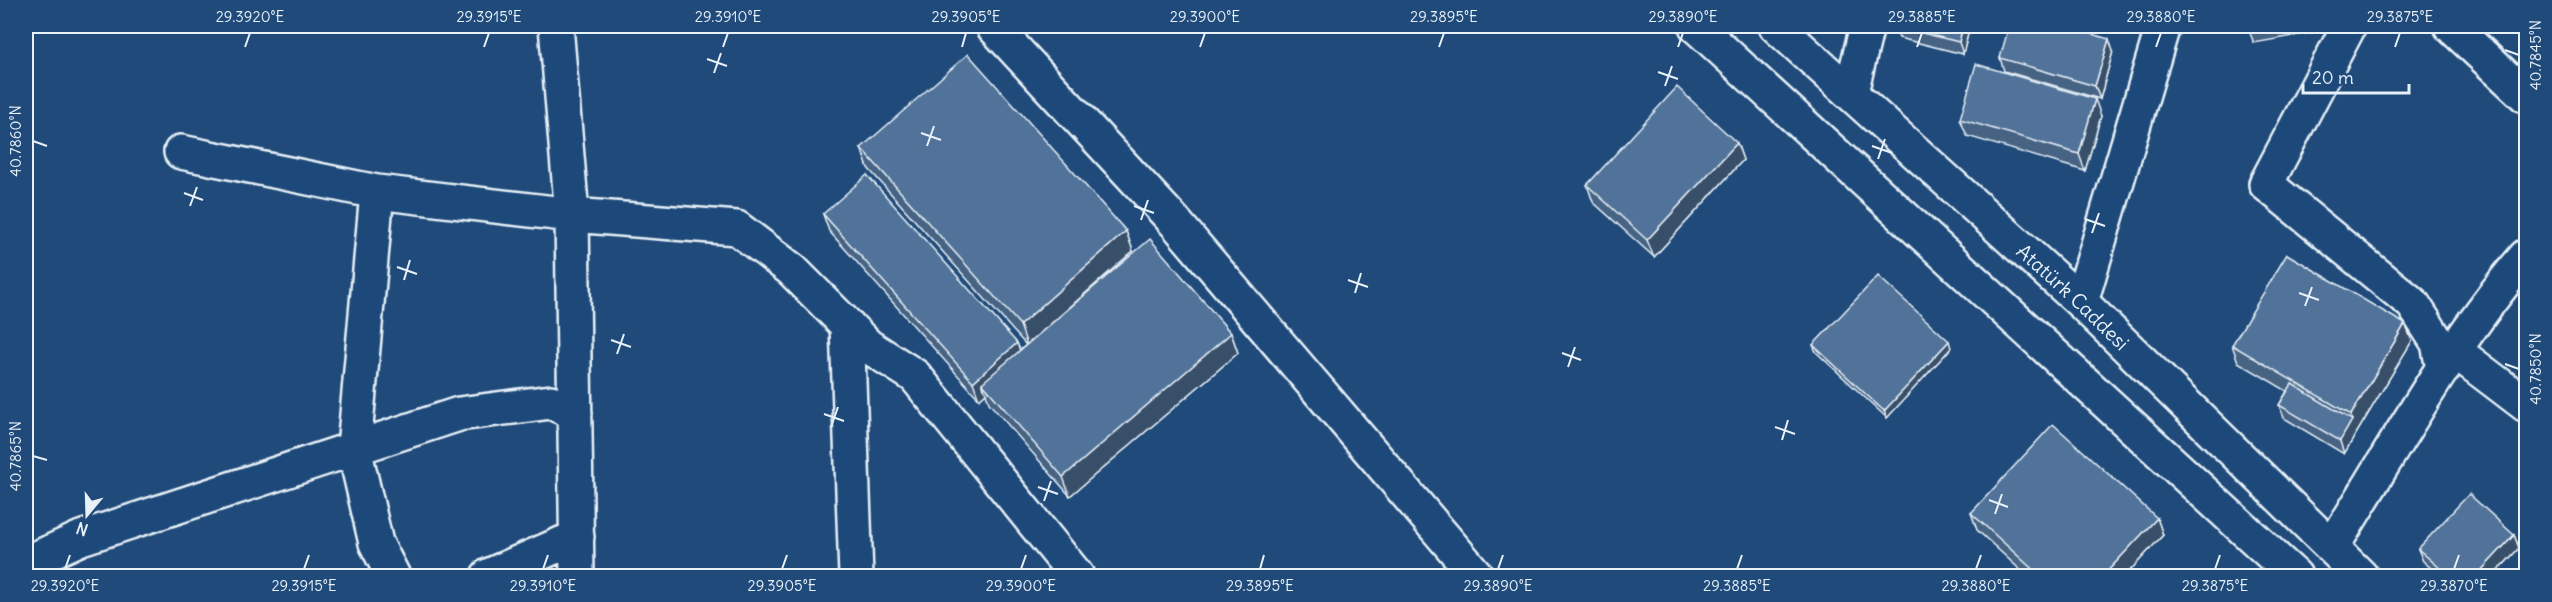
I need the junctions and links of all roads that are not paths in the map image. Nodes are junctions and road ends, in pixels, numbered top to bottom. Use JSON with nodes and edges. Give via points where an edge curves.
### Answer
{"nodes":[{"id":1,"x":556,"y":26,"type":"edge"},
{"id":2,"x":993,"y":26,"type":"edge"},
{"id":3,"x":1696,"y":26,"type":"edge"},
{"id":4,"x":1776,"y":26,"type":"edge"},
{"id":5,"x":1867,"y":26,"type":"edge"},
{"id":6,"x":2163,"y":26,"type":"edge"},
{"id":7,"x":2349,"y":26,"type":"edge"},
{"id":8,"x":2451,"y":26,"type":"edge"},
{"id":9,"x":1851,"y":92,"type":"junction"},
{"id":10,"x":2526,"y":96,"type":"edge"},
{"id":11,"x":181,"y":152,"type":"dead end"},
{"id":12,"x":377,"y":192,"type":"junction"},
{"id":13,"x":572,"y":214,"type":"junction"},
{"id":14,"x":2526,"y":256,"type":"edge"},
{"id":15,"x":2081,"y":302,"type":"junction"},
{"id":16,"x":847,"y":325,"type":"junction"},
{"id":17,"x":2449,"y":360,"type":"junction"},
{"id":18,"x":2526,"y":405,"type":"edge"},
{"id":19,"x":575,"y":413,"type":"junction"},
{"id":20,"x":354,"y":448,"type":"junction"},
{"id":21,"x":577,"y":537,"type":"junction"},
{"id":22,"x":2332,"y":547,"type":"junction"},
{"id":23,"x":26,"y":563,"type":"edge"},
{"id":24,"x":393,"y":576,"type":"edge"},
{"id":25,"x":488,"y":576,"type":"edge"},
{"id":26,"x":577,"y":576,"type":"edge"},
{"id":27,"x":856,"y":576,"type":"edge"},
{"id":28,"x":1077,"y":576,"type":"edge"},
{"id":29,"x":1477,"y":576,"type":"edge"},
{"id":30,"x":2295,"y":576,"type":"edge"},
{"id":31,"x":2361,"y":576,"type":"edge"}],
"edges":[{"from":1,"to":13,"type":"street"},
{"from":2,"to":29,"type":"street","via":[[1175,222]]},
{"from":3,"to":30,"type":"street"},
{"from":4,"to":9,"type":"street","name":"Atatürk Caddesi"},
{"from":5,"to":9,"type":"street"},
{"from":6,"to":15,"type":"street"},
{"from":7,"to":17,"type":"street","via":[[2266,184],[2413,303]]},
{"from":8,"to":10,"type":"street"},
{"from":9,"to":15,"type":"street","name":"Atatürk Caddesi"},
{"from":11,"to":12,"type":"street"},
{"from":12,"to":13,"type":"street"},
{"from":12,"to":20,"type":"street"},
{"from":13,"to":16,"type":"street","via":[[737,228],[792,270]]},
{"from":13,"to":19,"type":"street"},
{"from":14,"to":17,"type":"street"},
{"from":15,"to":22,"type":"street","name":"Atatürk Caddesi"},
{"from":16,"to":27,"type":"street"},
{"from":16,"to":28,"type":"street","via":[[868,346],[915,376]]},
{"from":17,"to":18,"type":"street"},
{"from":17,"to":22,"type":"street"},
{"from":19,"to":20,"type":"street","via":[[551,402],[459,414]]},
{"from":19,"to":21,"type":"street"},
{"from":20,"to":23,"type":"street","via":[[81,538]]},
{"from":20,"to":24,"type":"street","via":[[376,543]]},
{"from":21,"to":25,"type":"street"},
{"from":21,"to":26,"type":"street"},
{"from":22,"to":31,"type":"street","name":"Atatürk Caddesi"}]}
